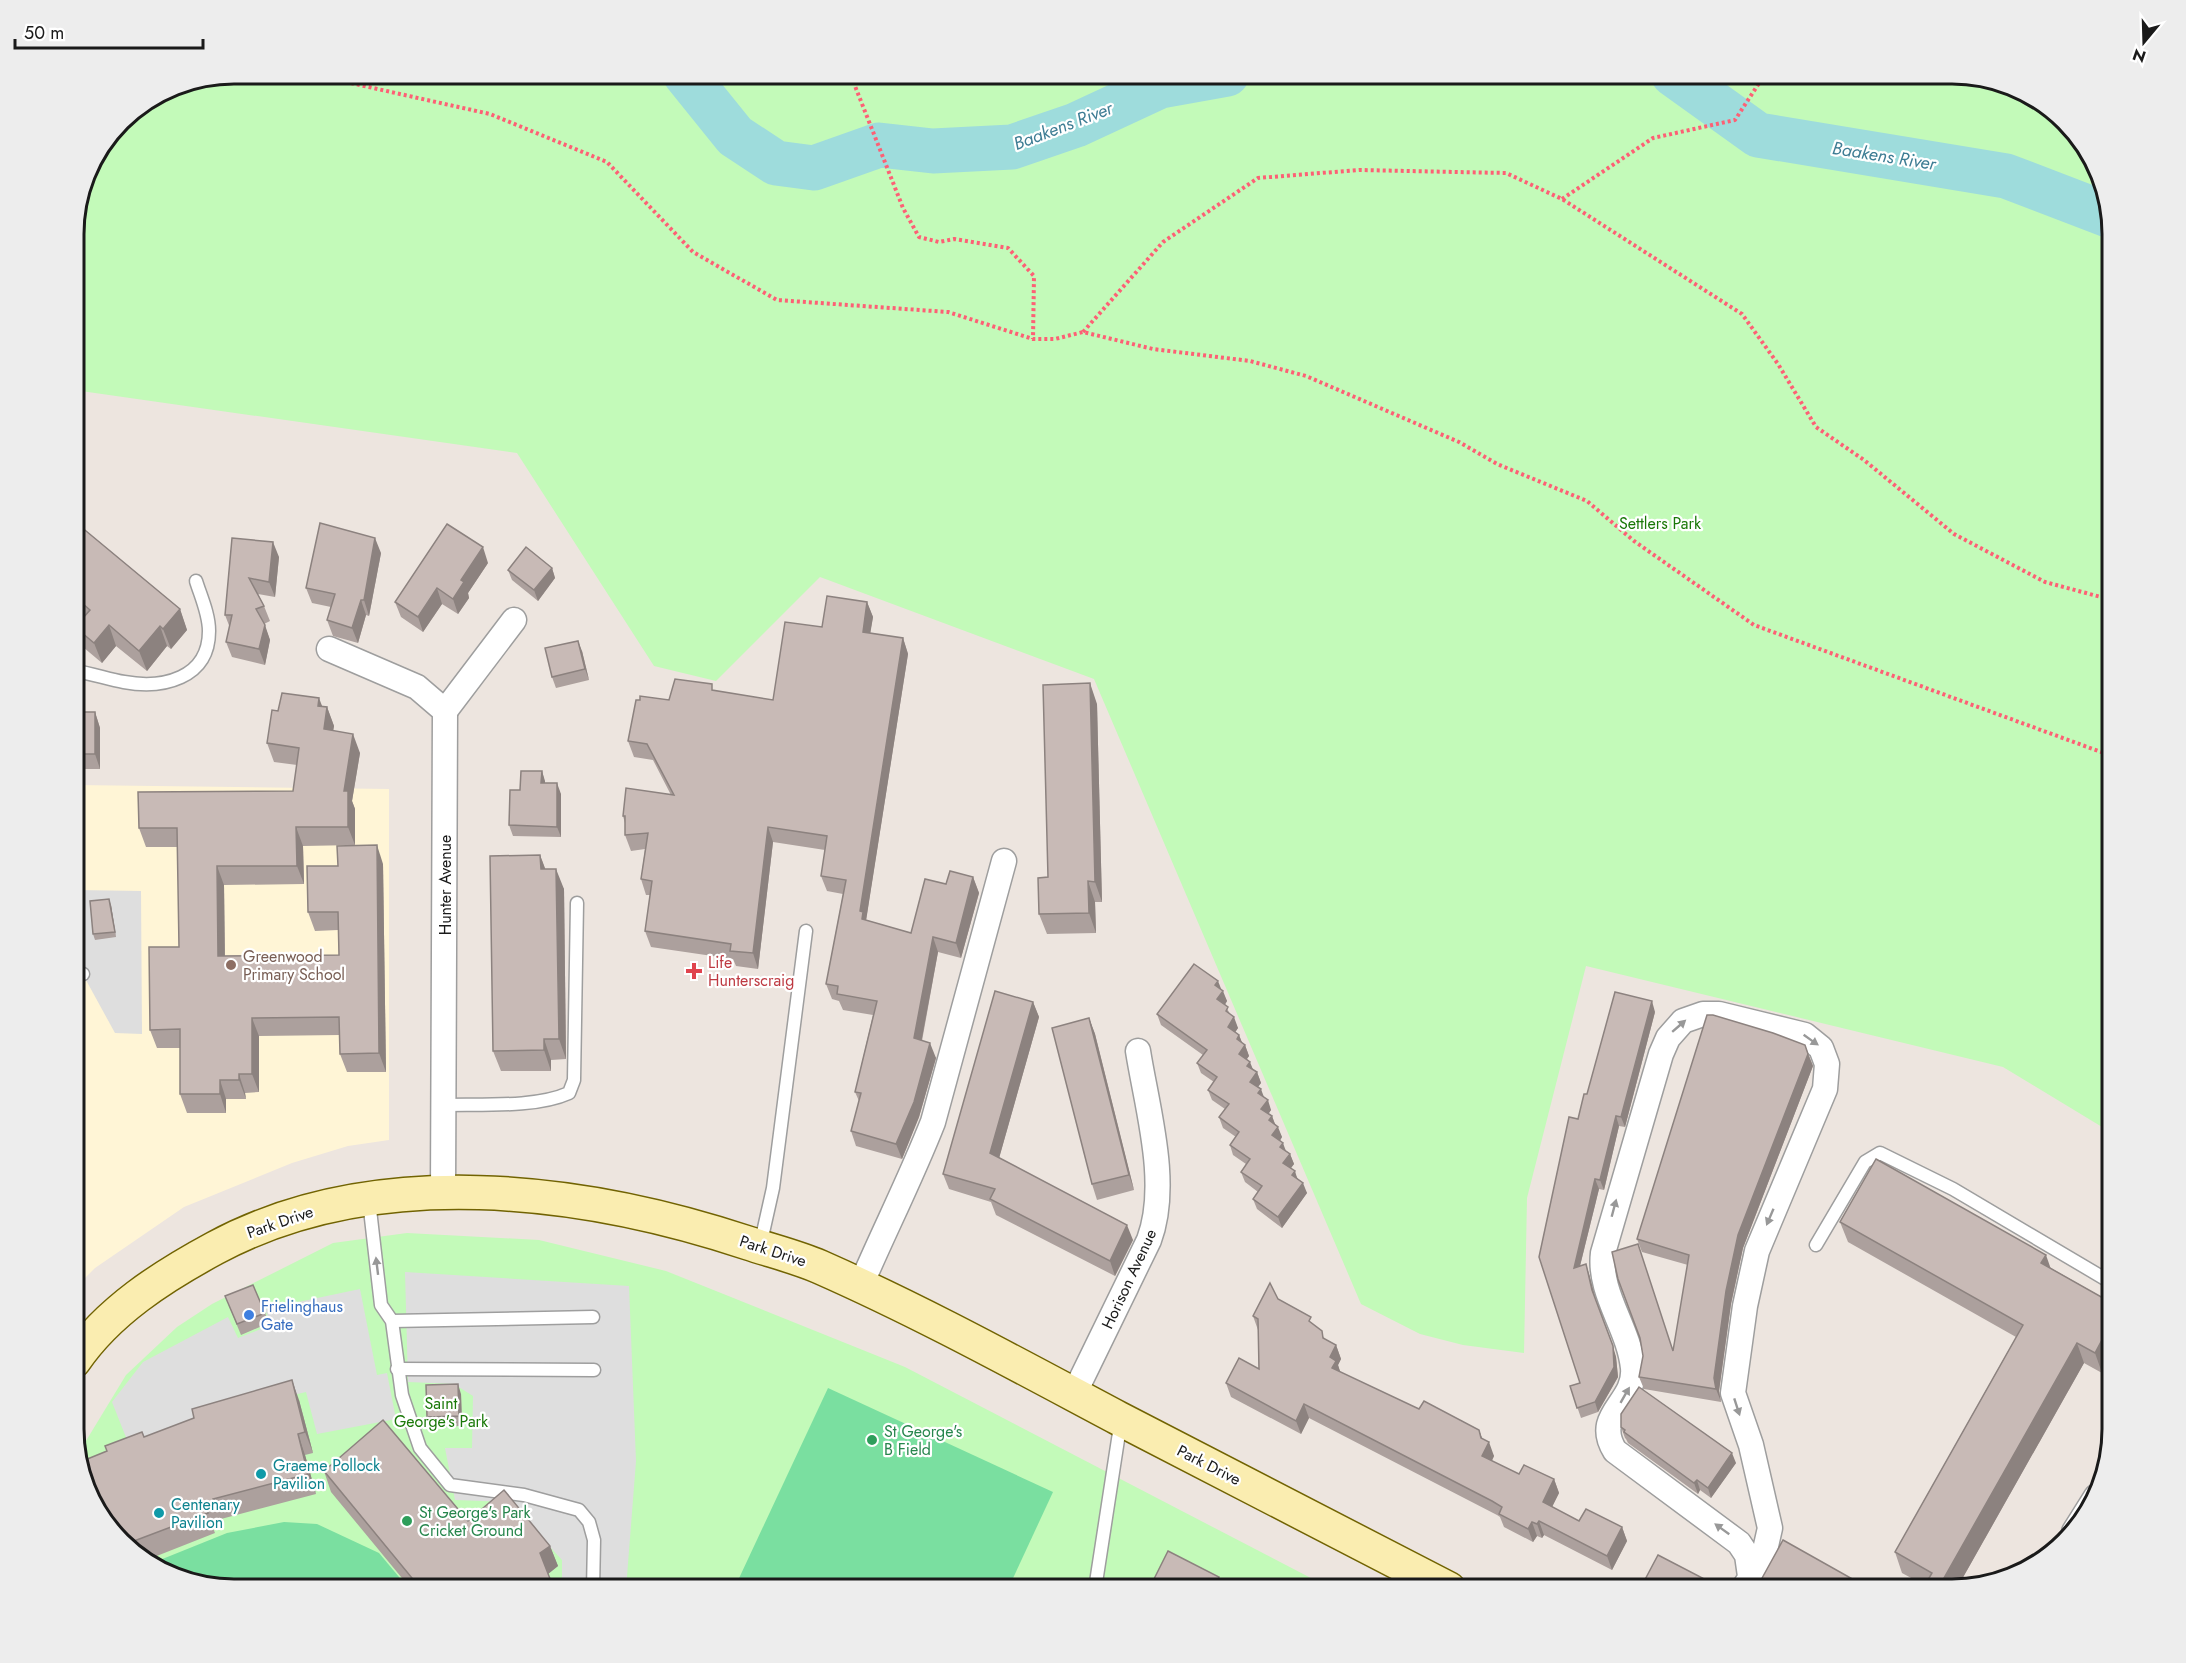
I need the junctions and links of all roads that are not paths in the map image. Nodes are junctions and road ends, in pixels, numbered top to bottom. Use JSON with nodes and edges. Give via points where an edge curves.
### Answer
{"nodes":[{"id":1,"x":196,"y":581,"type":"dead end"},
{"id":2,"x":514,"y":620,"type":"dead end"},
{"id":3,"x":329,"y":649,"type":"dead end"},
{"id":4,"x":84,"y":673,"type":"edge"},
{"id":5,"x":445,"y":711,"type":"junction"},
{"id":6,"x":1004,"y":861,"type":"dead end"},
{"id":7,"x":577,"y":903,"type":"dead end"},
{"id":8,"x":806,"y":931,"type":"dead end"},
{"id":9,"x":1138,"y":1051,"type":"dead end"},
{"id":10,"x":444,"y":1105,"type":"junction"},
{"id":11,"x":443,"y":1193,"type":"junction"},
{"id":12,"x":369,"y":1198,"type":"junction"},
{"id":13,"x":1816,"y":1245,"type":"dead end"},
{"id":14,"x":760,"y":1247,"type":"junction"},
{"id":15,"x":2102,"y":1277,"type":"edge"},
{"id":16,"x":860,"y":1287,"type":"junction"},
{"id":17,"x":593,"y":1317,"type":"dead end"},
{"id":18,"x":392,"y":1321,"type":"junction"},
{"id":19,"x":84,"y":1350,"type":"edge"},
{"id":20,"x":397,"y":1369,"type":"junction"},
{"id":21,"x":594,"y":1370,"type":"dead end"},
{"id":22,"x":1074,"y":1394,"type":"junction"},
{"id":23,"x":1121,"y":1419,"type":"junction"},
{"id":24,"x":593,"y":1579,"type":"edge"},
{"id":25,"x":1097,"y":1579,"type":"edge"},
{"id":26,"x":1428,"y":1579,"type":"edge"},
{"id":27,"x":1746,"y":1579,"type":"edge"},
{"id":28,"x":1749,"y":1579,"type":"edge"}],
"edges":[{"from":1,"to":4,"type":"lane","via":[[209,631],[205,652],[192,671],[176,682],[149,685]]},
{"from":2,"to":5,"type":"street"},
{"from":3,"to":5,"type":"street","via":[[417,687]]},
{"from":5,"to":10,"type":"street","name":"Hunter Avenue"},
{"from":6,"to":16,"type":"street","via":[[933,1122]]},
{"from":7,"to":10,"type":"lane","via":[[574,1080],[569,1093],[555,1099]]},
{"from":8,"to":14,"type":"lane","via":[[774,1177]]},
{"from":9,"to":22,"type":"street","name":"Horison Avenue","via":[[1158,1181],[1158,1213],[1149,1240]]},
{"from":10,"to":11,"type":"street","name":"Hunter Avenue"},
{"from":11,"to":12,"type":"street","name":"Park Drive"},
{"from":11,"to":14,"type":"street","name":"Park Drive","via":[[527,1196],[616,1207],[696,1226]]},
{"from":18,"to":12,"type":"lane","one_way":true,"via":[[381,1305]]},
{"from":12,"to":19,"type":"street","name":"Park Drive","via":[[326,1206],[254,1229],[180,1267],[126,1305]]},
{"from":13,"to":15,"type":"lane","via":[[1865,1162],[1880,1153],[1953,1189]]},
{"from":14,"to":16,"type":"street","name":"Park Drive","via":[[816,1265]]},
{"from":16,"to":22,"type":"street","name":"Park Drive"},
{"from":17,"to":18,"type":"lane"},
{"from":18,"to":20,"type":"lane"},
{"from":20,"to":21,"type":"lane"},
{"from":20,"to":24,"type":"lane","via":[[420,1448],[450,1485],[524,1495],[579,1510],[589,1522],[594,1540]]},
{"from":22,"to":23,"type":"street","name":"Park Drive"},
{"from":23,"to":25,"type":"lane"},
{"from":23,"to":26,"type":"street","name":"Park Drive"},
{"from":27,"to":28,"type":"street","one_way":true,"via":[[1747,1555],[1739,1543],[1615,1451],[1607,1428],[1627,1395],[1633,1370],[1603,1275],[1603,1253],[1660,1054],[1676,1027],[1703,1014],[1719,1014],[1806,1035],[1821,1048],[1828,1071],[1811,1125],[1757,1251],[1745,1306],[1733,1393],[1751,1445],[1770,1528],[1763,1559]]}]}
